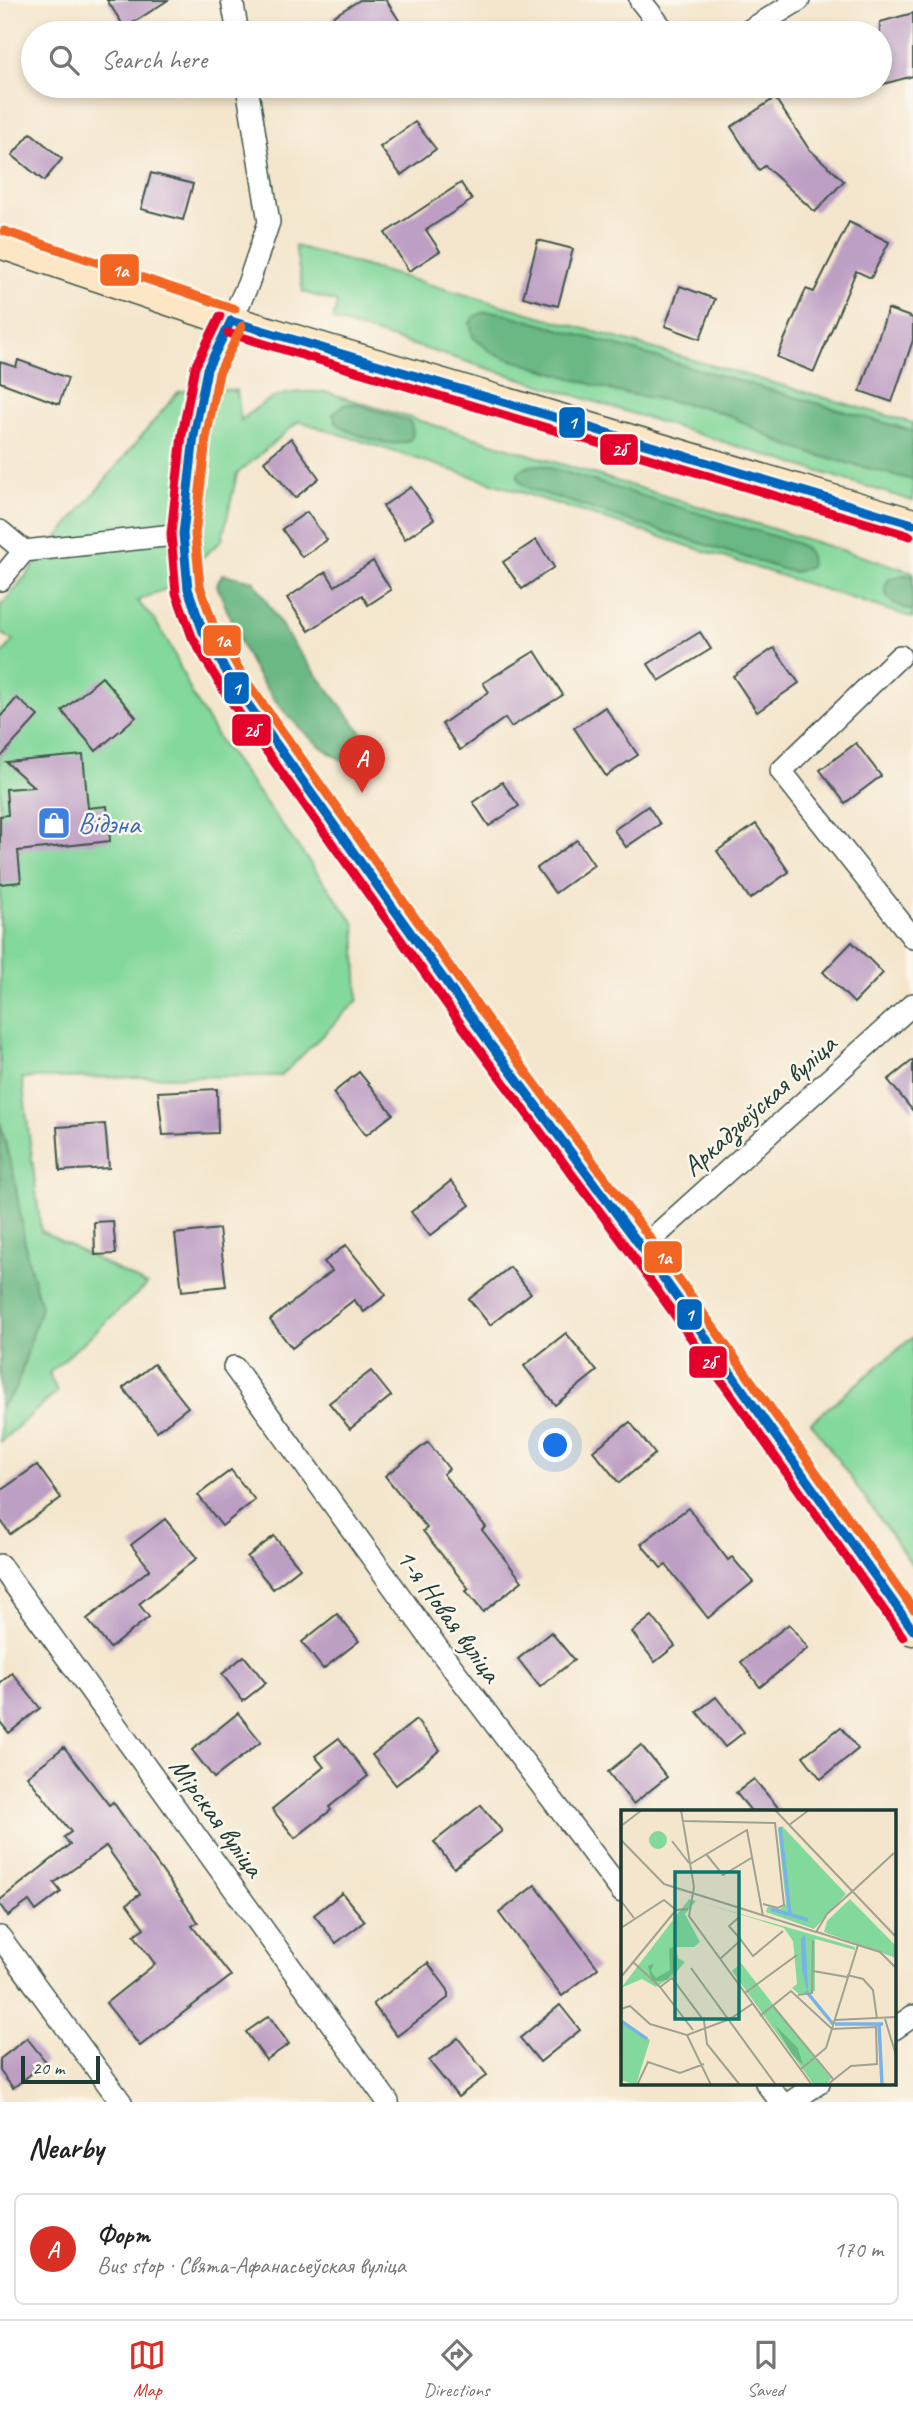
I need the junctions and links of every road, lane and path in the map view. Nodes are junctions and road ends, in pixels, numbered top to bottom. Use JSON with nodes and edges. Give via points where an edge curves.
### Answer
{"nodes":[{"id":1,"x":233,"y":0,"type":"edge"},
{"id":2,"x":640,"y":0,"type":"edge"},
{"id":3,"x":800,"y":0,"type":"edge"},
{"id":4,"x":236,"y":21,"type":"edge"},
{"id":5,"x":657,"y":21,"type":"edge"},
{"id":6,"x":765,"y":21,"type":"edge"},
{"id":7,"x":249,"y":98,"type":"edge"},
{"id":8,"x":0,"y":243,"type":"edge"},
{"id":9,"x":230,"y":321,"type":"junction"},
{"id":10,"x":913,"y":524,"type":"edge"},
{"id":11,"x":0,"y":531,"type":"edge"},
{"id":12,"x":183,"y":534,"type":"junction"},
{"id":13,"x":24,"y":551,"type":"junction"},
{"id":14,"x":0,"y":580,"type":"edge"},
{"id":15,"x":900,"y":656,"type":"dead end"},
{"id":16,"x":913,"y":938,"type":"edge"},
{"id":17,"x":913,"y":1004,"type":"edge"},
{"id":18,"x":642,"y":1248,"type":"junction"},
{"id":19,"x":234,"y":1367,"type":"dead end"},
{"id":20,"x":0,"y":1565,"type":"edge"},
{"id":21,"x":913,"y":1630,"type":"edge"},
{"id":22,"x":621,"y":1891,"type":"edge"},
{"id":23,"x":0,"y":1937,"type":"edge"},
{"id":24,"x":913,"y":2016,"type":"edge"},
{"id":25,"x":895,"y":2028,"type":"edge"},
{"id":26,"x":767,"y":2084,"type":"edge"},
{"id":27,"x":817,"y":2084,"type":"edge"},
{"id":28,"x":121,"y":2102,"type":"edge"},
{"id":29,"x":388,"y":2102,"type":"edge"},
{"id":30,"x":781,"y":2102,"type":"edge"},
{"id":31,"x":792,"y":2102,"type":"edge"}],
"edges":[{"from":1,"to":4,"type":"street"},
{"from":2,"to":5,"type":"street"},
{"from":3,"to":6,"type":"street"},
{"from":7,"to":9,"type":"street","via":[[269,222]]},
{"from":8,"to":9,"type":"street"},
{"from":9,"to":10,"type":"street"},
{"from":9,"to":12,"type":"street","via":[[207,369]]},
{"from":11,"to":13,"type":"street"},
{"from":12,"to":13,"type":"street"},
{"from":12,"to":18,"type":"street","via":[[188,589],[202,632],[235,686]]},
{"from":13,"to":14,"type":"street"},
{"from":15,"to":16,"type":"street","via":[[781,771]]},
{"from":17,"to":18,"type":"street","name":"Аркадзьеўская вуліца"},
{"from":18,"to":21,"type":"street"},
{"from":19,"to":22,"type":"street","name":"1-я Новая вуліца"},
{"from":20,"to":29,"type":"street","name":"Мірская вуліца"},
{"from":23,"to":28,"type":"street"},
{"from":24,"to":25,"type":"street"},
{"from":26,"to":30,"type":"street"},
{"from":27,"to":31,"type":"street"}]}
